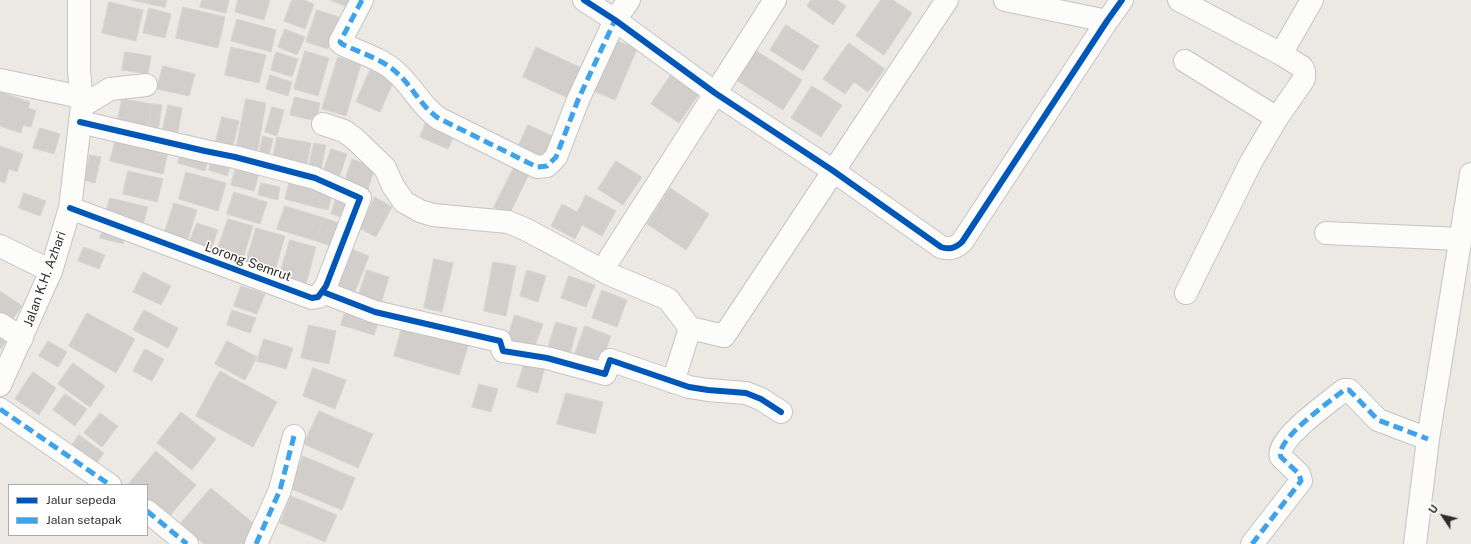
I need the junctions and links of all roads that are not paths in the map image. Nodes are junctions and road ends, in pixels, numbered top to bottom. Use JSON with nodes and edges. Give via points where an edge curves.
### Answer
{"nodes":[{"id":1,"x":362,"y":0,"type":"edge"},
{"id":2,"x":584,"y":0,"type":"edge"},
{"id":3,"x":629,"y":0,"type":"edge"},
{"id":4,"x":775,"y":0,"type":"edge"},
{"id":5,"x":946,"y":0,"type":"edge"},
{"id":6,"x":1005,"y":0,"type":"edge"},
{"id":7,"x":1122,"y":0,"type":"edge"},
{"id":8,"x":1180,"y":0,"type":"edge"},
{"id":9,"x":1312,"y":0,"type":"edge"},
{"id":10,"x":79,"y":10,"type":"edge"},
{"id":11,"x":615,"y":20,"type":"junction"},
{"id":12,"x":1107,"y":21,"type":"junction"},
{"id":13,"x":1281,"y":54,"type":"junction"},
{"id":14,"x":1185,"y":61,"type":"dead end"},
{"id":15,"x":0,"y":80,"type":"edge"},
{"id":16,"x":146,"y":85,"type":"dead end"},
{"id":17,"x":715,"y":93,"type":"junction"},
{"id":18,"x":81,"y":108,"type":"junction"},
{"id":19,"x":1277,"y":118,"type":"junction"},
{"id":20,"x":323,"y":124,"type":"dead end"},
{"id":21,"x":832,"y":170,"type":"junction"},
{"id":22,"x":1471,"y":174,"type":"edge"},
{"id":23,"x":70,"y":208,"type":"junction"},
{"id":24,"x":1326,"y":233,"type":"dead end"},
{"id":25,"x":1460,"y":239,"type":"junction"},
{"id":26,"x":0,"y":246,"type":"edge"},
{"id":27,"x":610,"y":258,"type":"dead end"},
{"id":28,"x":51,"y":271,"type":"junction"},
{"id":29,"x":323,"y":292,"type":"junction"},
{"id":30,"x":1186,"y":293,"type":"dead end"},
{"id":31,"x":0,"y":324,"type":"edge"},
{"id":32,"x":690,"y":328,"type":"junction"},
{"id":33,"x":22,"y":338,"type":"junction"},
{"id":34,"x":673,"y":382,"type":"junction"},
{"id":35,"x":0,"y":385,"type":"edge"},
{"id":36,"x":0,"y":409,"type":"edge"},
{"id":37,"x":781,"y":412,"type":"dead end"},
{"id":38,"x":294,"y":436,"type":"dead end"},
{"id":39,"x":1428,"y":439,"type":"junction"},
{"id":40,"x":109,"y":484,"type":"edge"},
{"id":41,"x":148,"y":512,"type":"edge"},
{"id":42,"x":187,"y":544,"type":"edge"},
{"id":43,"x":256,"y":544,"type":"edge"},
{"id":44,"x":1252,"y":544,"type":"edge"},
{"id":45,"x":1416,"y":544,"type":"edge"}],
"edges":[{"from":1,"to":11,"type":"street","via":[[340,42],[342,44],[387,65],[398,73],[427,110],[438,118],[542,168],[548,166],[556,157],[578,100]]},
{"from":2,"to":11,"type":"street"},
{"from":3,"to":11,"type":"street"},
{"from":4,"to":17,"type":"street"},
{"from":5,"to":21,"type":"street"},
{"from":6,"to":12,"type":"street"},
{"from":7,"to":12,"type":"street"},
{"from":8,"to":13,"type":"street"},
{"from":9,"to":13,"type":"street"},
{"from":10,"to":18,"type":"street","name":"Jalan K.H. Azhari"},
{"from":11,"to":17,"type":"street"},
{"from":12,"to":21,"type":"street","via":[[956,248],[941,247]]},
{"from":13,"to":19,"type":"street","via":[[1302,68],[1305,74]]},
{"from":14,"to":19,"type":"street"},
{"from":15,"to":18,"type":"street"},
{"from":16,"to":18,"type":"street","via":[[110,89]]},
{"from":17,"to":21,"type":"street"},
{"from":17,"to":27,"type":"street"},
{"from":18,"to":23,"type":"street","name":"Jalan K.H. Azhari"},
{"from":18,"to":29,"type":"street","via":[[242,159],[314,178],[360,198]]},
{"from":19,"to":30,"type":"street","via":[[1251,162]]},
{"from":20,"to":32,"type":"street","via":[[344,131],[360,144],[385,168],[404,202],[420,211],[433,215],[508,222],[525,229],[609,274],[668,299]]},
{"from":21,"to":32,"type":"street","via":[[724,336]]},
{"from":22,"to":25,"type":"street"},
{"from":23,"to":28,"type":"street","name":"Jalan K.H. Azhari"},
{"from":23,"to":29,"type":"street","name":"Lorong Semrut","via":[[312,298]]},
{"from":24,"to":25,"type":"street"},
{"from":25,"to":39,"type":"street"},
{"from":26,"to":28,"type":"street"},
{"from":28,"to":33,"type":"street","name":"Jalan K.H. Azhari"},
{"from":29,"to":34,"type":"street","via":[[375,312],[500,341],[503,350],[546,358],[605,374],[610,360]]},
{"from":31,"to":33,"type":"street"},
{"from":32,"to":34,"type":"street"},
{"from":33,"to":35,"type":"street","name":"Jalan K.H. Azhari"},
{"from":34,"to":37,"type":"street","via":[[708,390],[746,394],[761,399]]},
{"from":36,"to":40,"type":"street"},
{"from":38,"to":43,"type":"street","via":[[280,490]]},
{"from":39,"to":44,"type":"street","via":[[1378,420],[1349,390],[1344,390],[1293,432],[1281,448],[1281,457],[1298,474],[1301,481]]},
{"from":39,"to":45,"type":"street"},
{"from":41,"to":42,"type":"street"}]}
